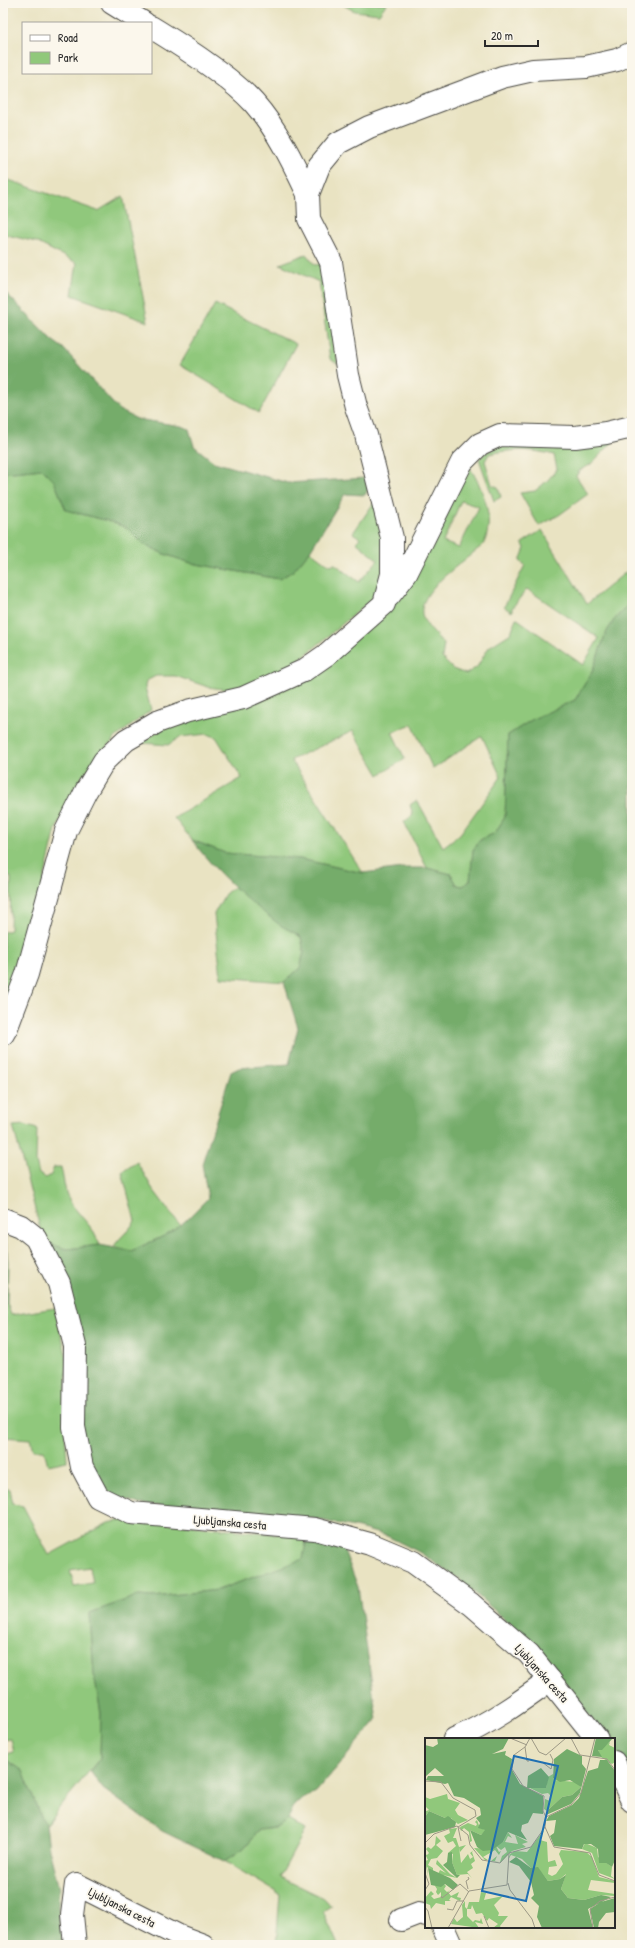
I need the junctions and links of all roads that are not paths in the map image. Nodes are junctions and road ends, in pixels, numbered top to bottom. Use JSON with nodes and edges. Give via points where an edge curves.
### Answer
{"nodes":[{"id":1,"x":112,"y":3,"type":"edge"},
{"id":2,"x":142,"y":22,"type":"edge"},
{"id":3,"x":152,"y":28,"type":"edge"},
{"id":4,"x":632,"y":53,"type":"edge"},
{"id":5,"x":308,"y":194,"type":"junction"},
{"id":6,"x":632,"y":427,"type":"edge"},
{"id":7,"x":384,"y":604,"type":"junction"},
{"id":8,"x":3,"y":1034,"type":"edge"},
{"id":9,"x":3,"y":1219,"type":"edge"},
{"id":10,"x":550,"y":1680,"type":"junction"},
{"id":11,"x":456,"y":1738,"type":"edge"},
{"id":12,"x":596,"y":1738,"type":"edge"},
{"id":13,"x":615,"y":1764,"type":"edge"},
{"id":14,"x":632,"y":1800,"type":"edge"},
{"id":15,"x":425,"y":1915,"type":"edge"},
{"id":16,"x":402,"y":1920,"type":"dead end"},
{"id":17,"x":443,"y":1928,"type":"edge"},
{"id":18,"x":75,"y":1945,"type":"edge"},
{"id":19,"x":203,"y":1945,"type":"edge"},
{"id":20,"x":451,"y":1945,"type":"edge"}],
"edges":[{"from":1,"to":2,"type":"street"},
{"from":3,"to":5,"type":"street","via":[[227,79],[254,102],[291,158]]},
{"from":4,"to":5,"type":"street","via":[[617,60],[586,67],[533,70],[502,77],[369,127],[338,143],[318,166]]},
{"from":5,"to":7,"type":"street","via":[[309,218],[331,262],[348,375],[392,538],[392,574]]},
{"from":6,"to":7,"type":"street","via":[[576,437],[500,435],[480,444],[462,462],[406,574]]},
{"from":7,"to":8,"type":"street","via":[[326,655],[303,671],[243,698],[188,711],[157,722],[126,740],[104,761],[66,831],[27,974],[8,1027]]},
{"from":9,"to":10,"type":"street","name":"Ljubljanska cesta","via":[[21,1226],[36,1238],[59,1282],[75,1346],[74,1427],[82,1467],[98,1497],[131,1513],[315,1529],[370,1544],[414,1562],[471,1604],[528,1654]]},
{"from":10,"to":11,"type":"street","via":[[516,1705]]},
{"from":10,"to":12,"type":"street","name":"Ljubljanska cesta"},
{"from":13,"to":14,"type":"street"},
{"from":15,"to":16,"type":"street","via":[[419,1913]]},
{"from":17,"to":20,"type":"street"},
{"from":18,"to":19,"type":"street","name":"Ljubljanska cesta","via":[[72,1915],[76,1884],[179,1936]]}]}
